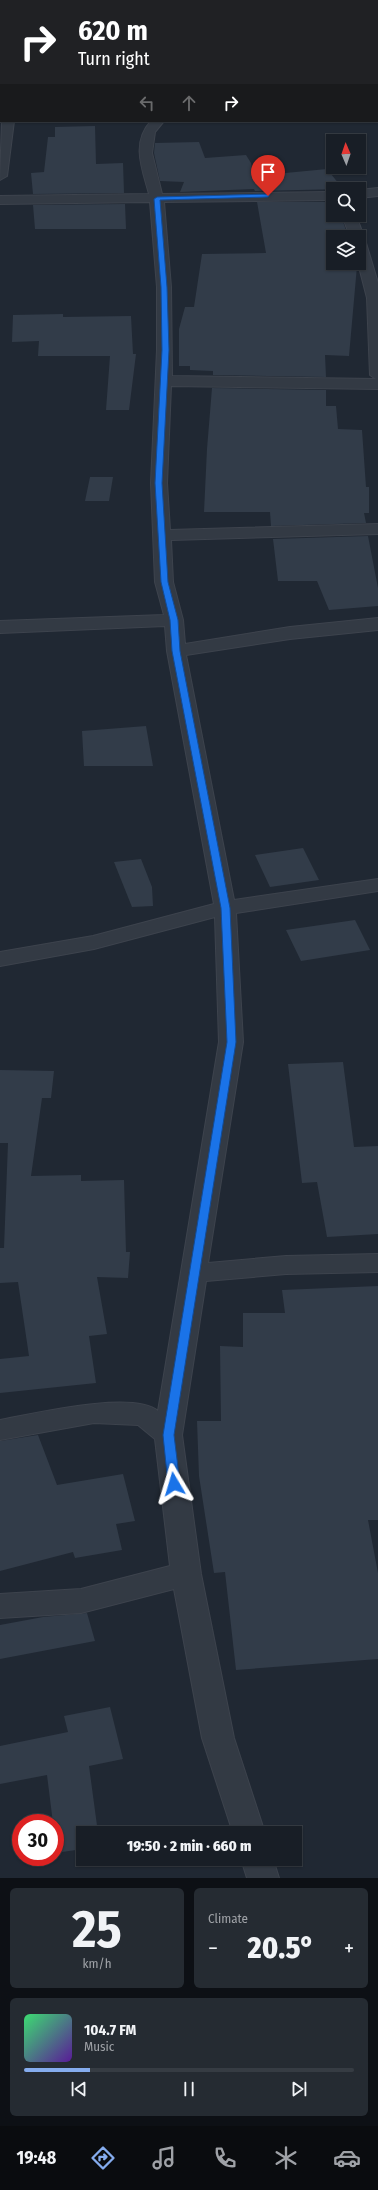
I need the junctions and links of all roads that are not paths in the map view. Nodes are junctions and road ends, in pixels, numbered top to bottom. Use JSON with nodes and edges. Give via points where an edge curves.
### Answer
{"nodes":[{"id":1,"x":8,"y":122,"type":"edge"},
{"id":2,"x":157,"y":122,"type":"edge"},
{"id":3,"x":0,"y":176,"type":"edge"},
{"id":4,"x":378,"y":192,"type":"edge"},
{"id":5,"x":366,"y":193,"type":"edge"},
{"id":6,"x":326,"y":196,"type":"edge"},
{"id":7,"x":157,"y":199,"type":"junction"},
{"id":8,"x":0,"y":200,"type":"edge"},
{"id":9,"x":366,"y":265,"type":"edge"},
{"id":10,"x":376,"y":298,"type":"edge"},
{"id":11,"x":378,"y":375,"type":"edge"},
{"id":12,"x":164,"y":380,"type":"junction"},
{"id":13,"x":378,"y":384,"type":"edge"},
{"id":14,"x":378,"y":529,"type":"edge"},
{"id":15,"x":161,"y":535,"type":"junction"},
{"id":16,"x":174,"y":620,"type":"junction"},
{"id":17,"x":378,"y":624,"type":"edge"},
{"id":18,"x":0,"y":628,"type":"edge"},
{"id":19,"x":176,"y":651,"type":"junction"},
{"id":20,"x":378,"y":885,"type":"edge"},
{"id":21,"x":225,"y":908,"type":"junction"},
{"id":22,"x":0,"y":959,"type":"edge"},
{"id":23,"x":378,"y":1263,"type":"edge"},
{"id":24,"x":194,"y":1273,"type":"junction"},
{"id":25,"x":0,"y":1430,"type":"edge"},
{"id":26,"x":168,"y":1435,"type":"junction"},
{"id":27,"x":186,"y":1574,"type":"junction"},
{"id":28,"x":0,"y":1606,"type":"edge"},
{"id":29,"x":247,"y":1826,"type":"edge"},
{"id":30,"x":260,"y":1866,"type":"edge"},
{"id":31,"x":264,"y":1878,"type":"edge"}],
"edges":[{"from":1,"to":3,"type":"street"},
{"from":2,"to":7,"type":"street","via":[[149,131],[144,153]]},
{"from":4,"to":5,"type":"street"},
{"from":6,"to":7,"type":"street"},
{"from":7,"to":8,"type":"street"},
{"from":7,"to":12,"type":"street","via":[[164,287]]},
{"from":9,"to":10,"type":"street"},
{"from":10,"to":11,"type":"street"},
{"from":12,"to":13,"type":"street"},
{"from":12,"to":15,"type":"street","via":[[159,483]]},
{"from":14,"to":15,"type":"street"},
{"from":15,"to":16,"type":"street","via":[[164,582]]},
{"from":16,"to":18,"type":"street"},
{"from":16,"to":19,"type":"street"},
{"from":17,"to":19,"type":"street","via":[[290,633]]},
{"from":19,"to":21,"type":"street"},
{"from":20,"to":21,"type":"street"},
{"from":21,"to":22,"type":"street","via":[[94,942]]},
{"from":21,"to":24,"type":"street","via":[[231,1042]]},
{"from":23,"to":24,"type":"street","via":[[286,1265]]},
{"from":24,"to":26,"type":"street"},
{"from":25,"to":26,"type":"street","via":[[94,1413],[144,1415]]},
{"from":26,"to":27,"type":"street"},
{"from":27,"to":28,"type":"street","via":[[81,1601]]},
{"from":27,"to":29,"type":"street","via":[[218,1738]]},
{"from":30,"to":31,"type":"street"}]}
